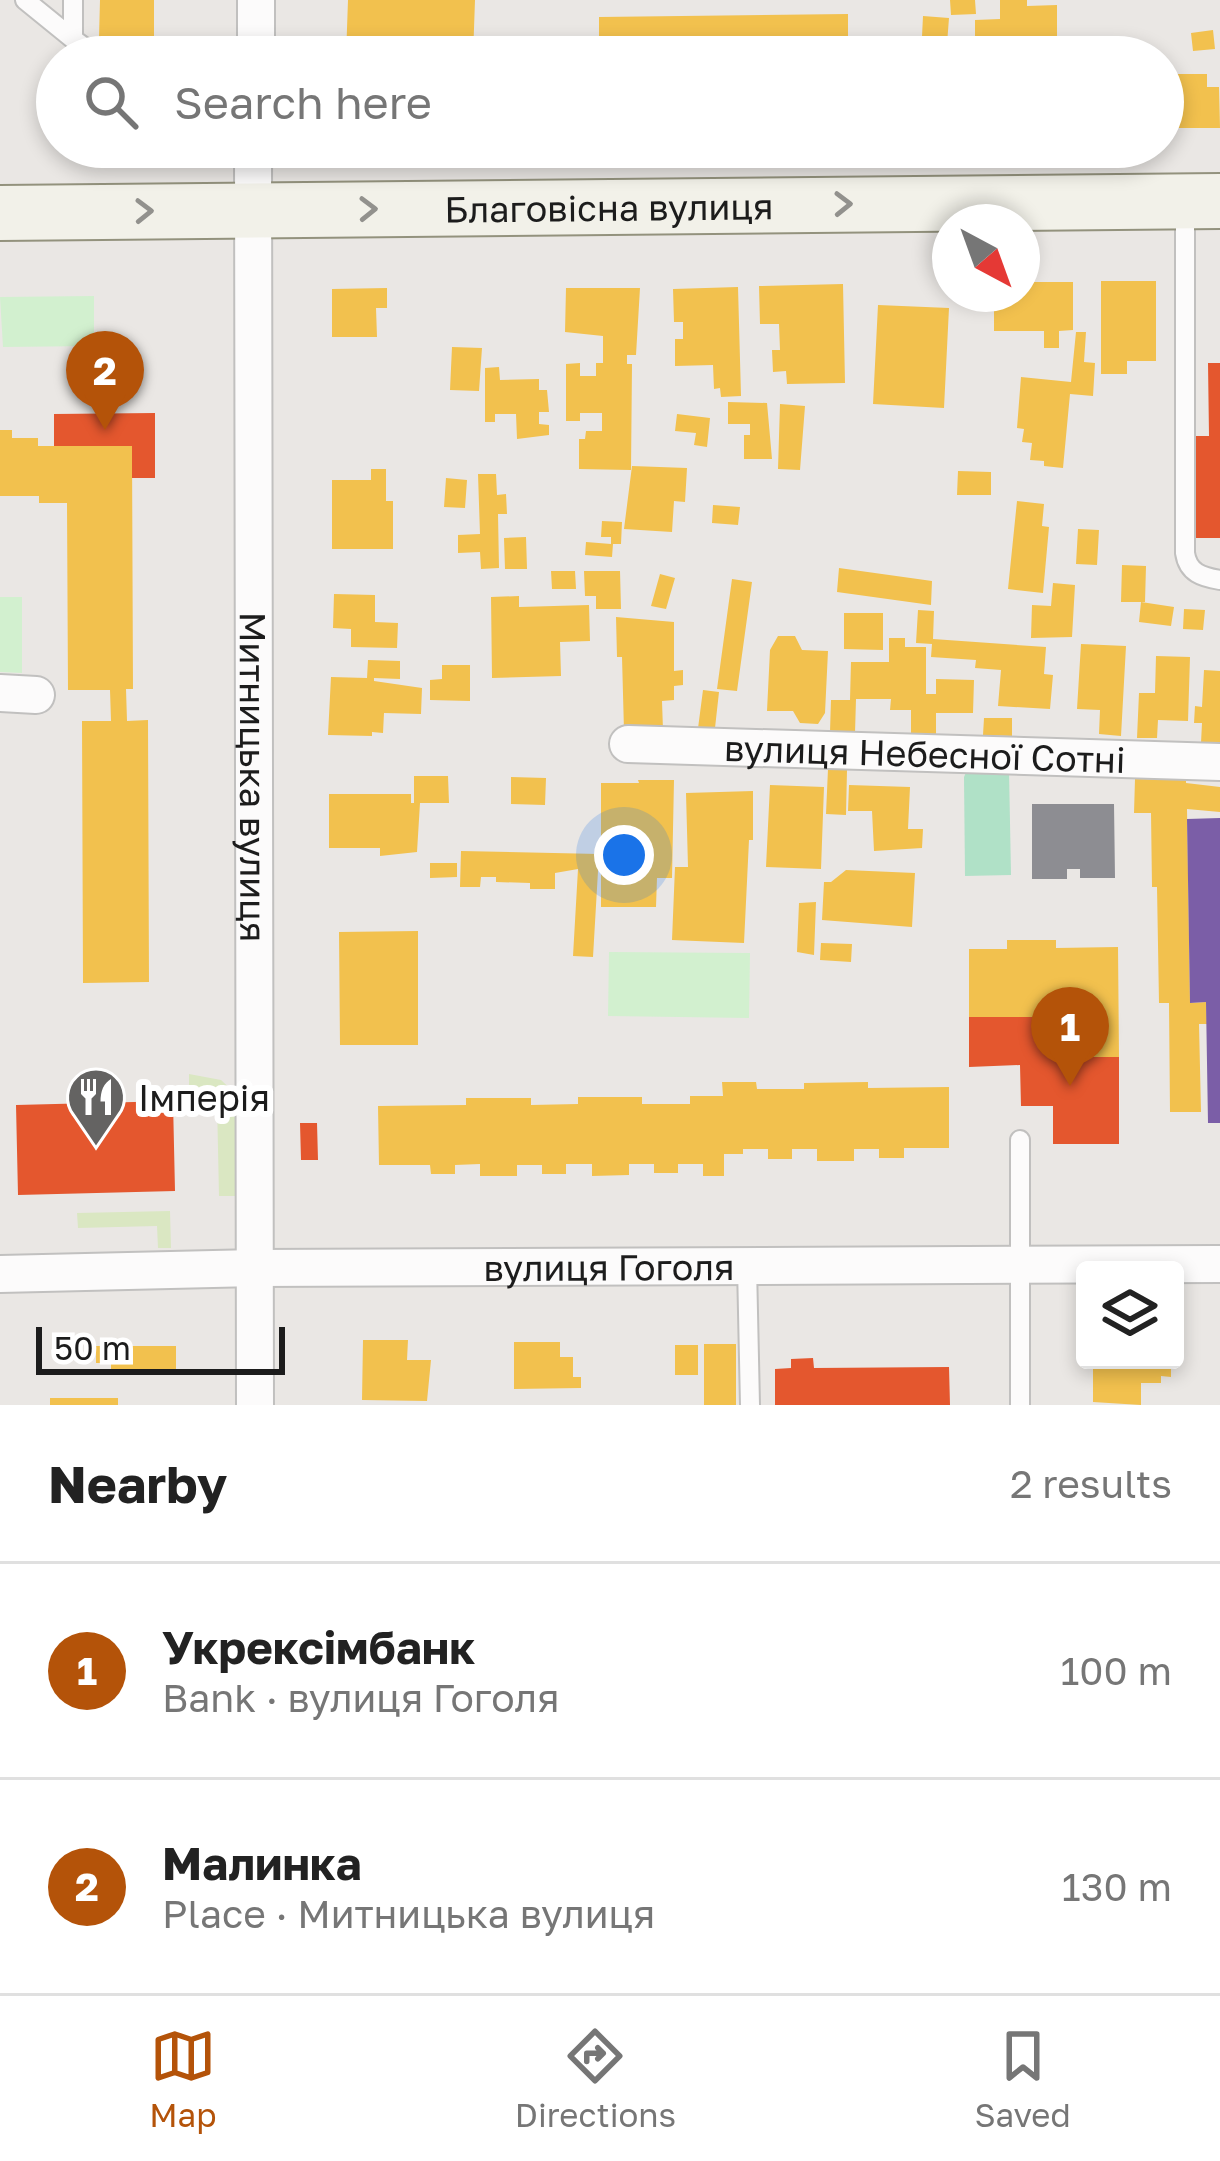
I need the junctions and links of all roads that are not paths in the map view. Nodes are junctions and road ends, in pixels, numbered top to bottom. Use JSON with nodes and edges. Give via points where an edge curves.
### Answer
{"nodes":[{"id":1,"x":25,"y":0,"type":"edge"},
{"id":2,"x":73,"y":0,"type":"edge"},
{"id":3,"x":256,"y":0,"type":"edge"},
{"id":4,"x":69,"y":36,"type":"edge"},
{"id":5,"x":73,"y":36,"type":"edge"},
{"id":6,"x":256,"y":36,"type":"edge"},
{"id":7,"x":252,"y":168,"type":"edge"},
{"id":8,"x":1203,"y":202,"type":"edge"},
{"id":9,"x":251,"y":210,"type":"junction"},
{"id":10,"x":0,"y":213,"type":"edge"},
{"id":11,"x":1220,"y":580,"type":"edge"},
{"id":12,"x":628,"y":745,"type":"dead end"},
{"id":13,"x":1220,"y":762,"type":"edge"},
{"id":14,"x":1020,"y":1140,"type":"dead end"},
{"id":15,"x":1220,"y":1264,"type":"edge"},
{"id":16,"x":1019,"y":1265,"type":"junction"},
{"id":17,"x":747,"y":1266,"type":"junction"},
{"id":18,"x":256,"y":1268,"type":"junction"},
{"id":19,"x":0,"y":1274,"type":"edge"},
{"id":20,"x":255,"y":1405,"type":"edge"},
{"id":21,"x":749,"y":1405,"type":"edge"},
{"id":22,"x":1020,"y":1405,"type":"edge"}],
"edges":[{"from":1,"to":4,"type":"lane"},
{"from":2,"to":5,"type":"lane"},
{"from":3,"to":6,"type":"street"},
{"from":7,"to":9,"type":"street","name":"Митницька вулиця"},
{"from":9,"to":8,"type":"main road","name":"Благовісна вулиця","one_way":true},
{"from":8,"to":11,"type":"lane","via":[[1185,553],[1190,569]]},
{"from":10,"to":9,"type":"main road","name":"Благовісна вулиця","one_way":true},
{"from":9,"to":18,"type":"street","name":"Митницька вулиця"},
{"from":12,"to":13,"type":"street","name":"вулиця Небесної Сотні"},
{"from":14,"to":16,"type":"lane"},
{"from":15,"to":16,"type":"street","name":"вулиця Гоголя"},
{"from":16,"to":17,"type":"street","name":"вулиця Гоголя"},
{"from":16,"to":22,"type":"lane"},
{"from":17,"to":18,"type":"street","name":"вулиця Гоголя"},
{"from":17,"to":21,"type":"lane"},
{"from":18,"to":19,"type":"street","name":"вулиця Гоголя"},
{"from":18,"to":20,"type":"street","name":"Митницька вулиця"}]}
